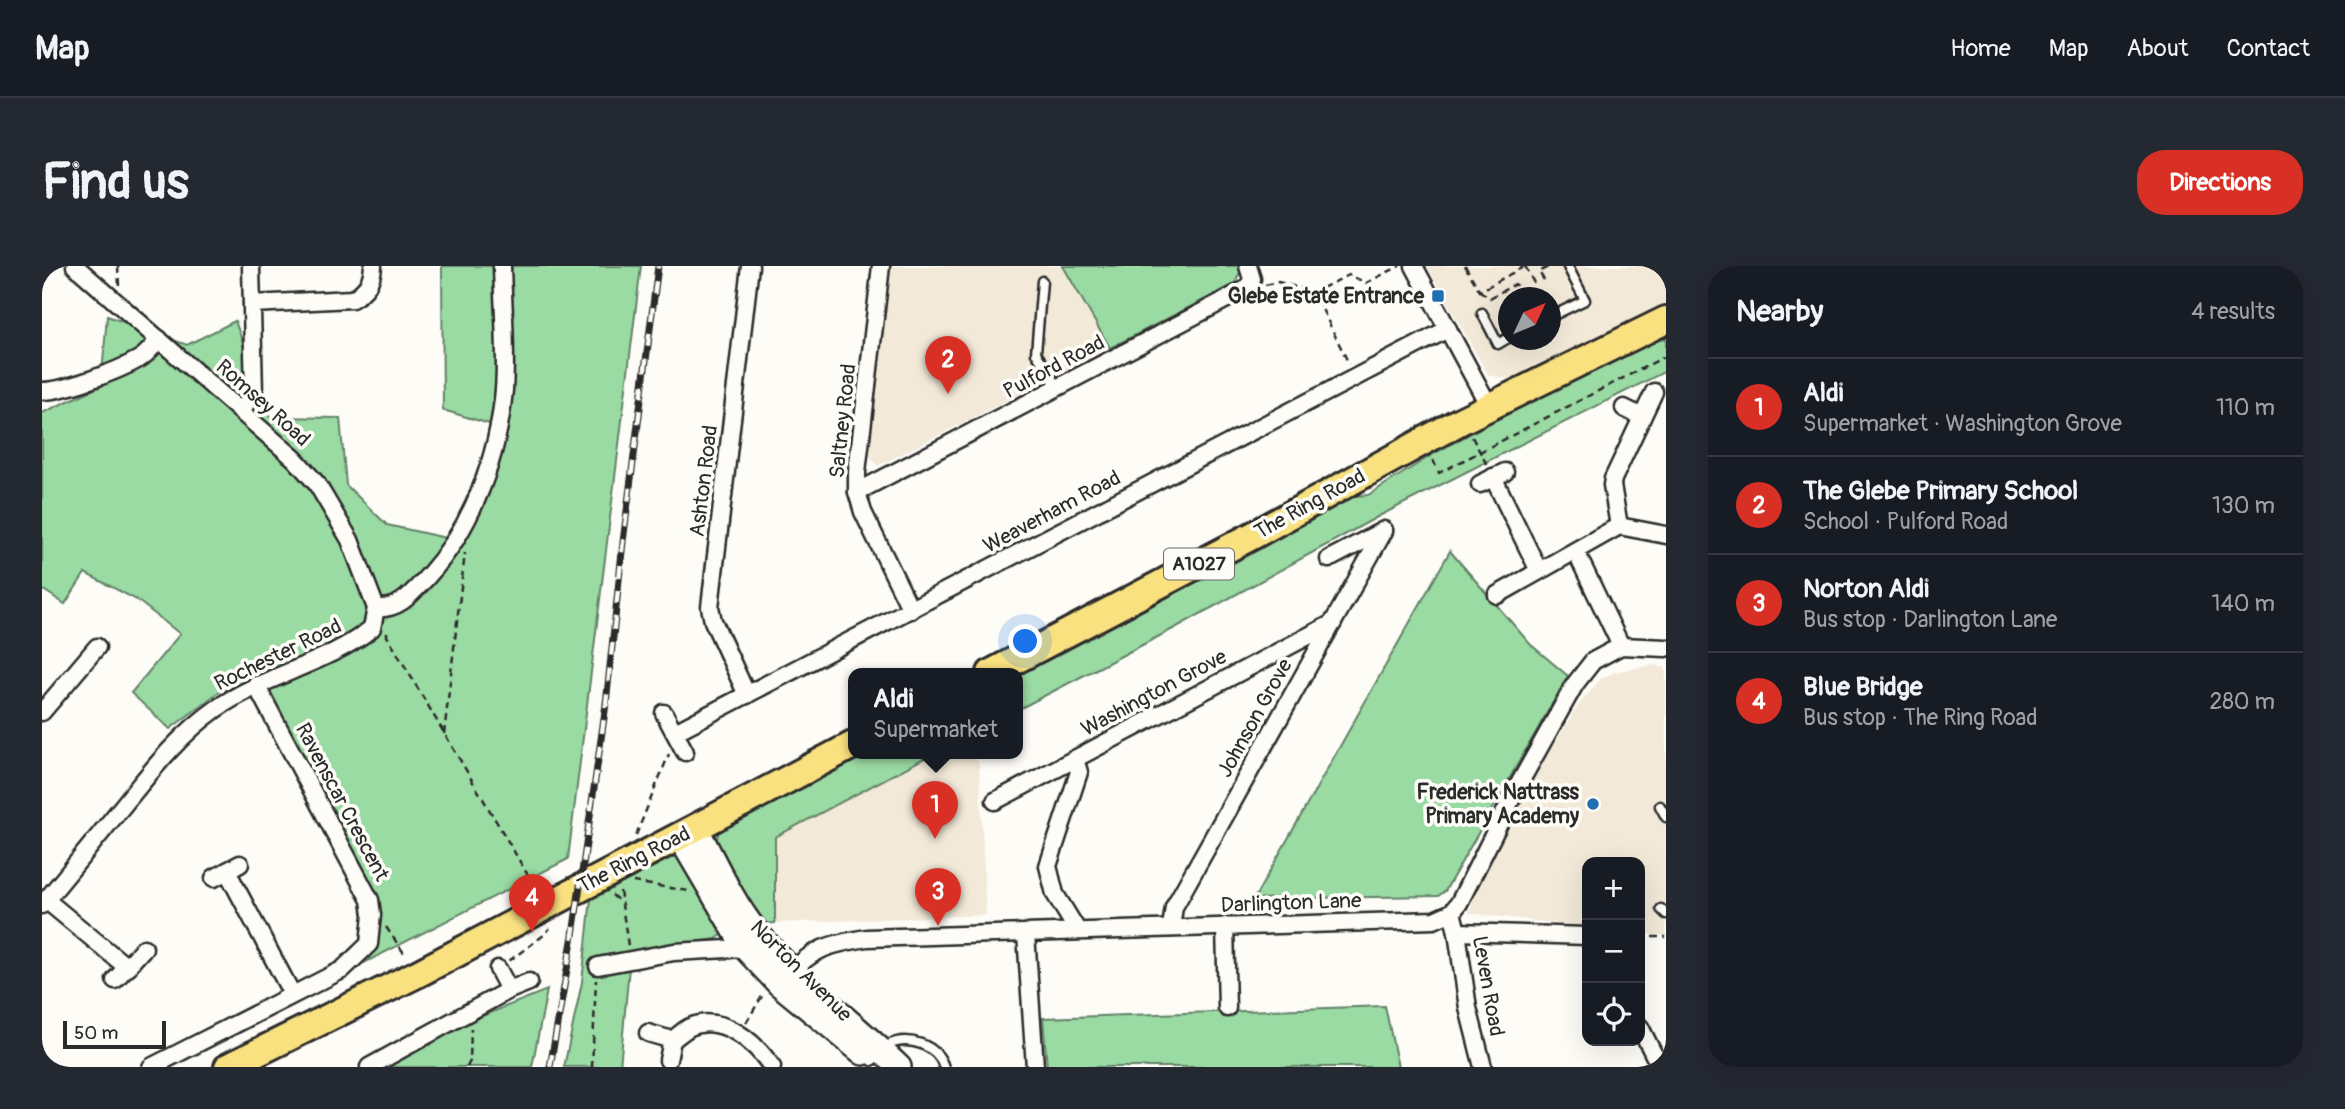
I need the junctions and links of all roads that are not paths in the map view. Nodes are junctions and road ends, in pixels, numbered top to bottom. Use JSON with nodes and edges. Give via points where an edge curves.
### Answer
{"nodes":[{"id":1,"x":75,"y":266,"type":"edge"},
{"id":2,"x":251,"y":266,"type":"edge"},
{"id":3,"x":373,"y":266,"type":"edge"},
{"id":4,"x":502,"y":266,"type":"edge"},
{"id":5,"x":750,"y":266,"type":"edge"},
{"id":6,"x":881,"y":266,"type":"edge"},
{"id":7,"x":1414,"y":266,"type":"edge"},
{"id":8,"x":1568,"y":267,"type":"edge"},
{"id":9,"x":1250,"y":272,"type":"edge"},
{"id":10,"x":1042,"y":281,"type":"dead end"},
{"id":11,"x":251,"y":304,"type":"junction"},
{"id":12,"x":1561,"y":312,"type":"edge"},
{"id":13,"x":1482,"y":313,"type":"dead end"},
{"id":14,"x":1666,"y":320,"type":"edge"},
{"id":15,"x":1448,"y":329,"type":"junction"},
{"id":16,"x":159,"y":340,"type":"junction"},
{"id":17,"x":1498,"y":344,"type":"edge"},
{"id":18,"x":1058,"y":388,"type":"junction"},
{"id":19,"x":42,"y":391,"type":"edge"},
{"id":20,"x":1654,"y":392,"type":"dead end"},
{"id":21,"x":1489,"y":406,"type":"junction"},
{"id":22,"x":1624,"y":408,"type":"dead end"},
{"id":23,"x":241,"y":410,"type":"junction"},
{"id":24,"x":1642,"y":416,"type":"junction"},
{"id":25,"x":1493,"y":478,"type":"road end"},
{"id":26,"x":857,"y":492,"type":"junction"},
{"id":27,"x":1619,"y":526,"type":"junction"},
{"id":28,"x":1666,"y":535,"type":"edge"},
{"id":29,"x":1576,"y":552,"type":"junction"},
{"id":30,"x":1329,"y":559,"type":"dead end"},
{"id":31,"x":1539,"y":571,"type":"junction"},
{"id":32,"x":1497,"y":594,"type":"dead end"},
{"id":33,"x":383,"y":609,"type":"junction"},
{"id":34,"x":911,"y":610,"type":"junction"},
{"id":35,"x":1333,"y":623,"type":"junction"},
{"id":36,"x":1621,"y":646,"type":"junction"},
{"id":37,"x":96,"y":647,"type":"dead end"},
{"id":38,"x":1666,"y":648,"type":"edge"},
{"id":39,"x":1001,"y":668,"type":"edge"},
{"id":40,"x":256,"y":685,"type":"junction"},
{"id":41,"x":747,"y":695,"type":"junction"},
{"id":42,"x":43,"y":708,"type":"edge"},
{"id":43,"x":664,"y":713,"type":"dead end"},
{"id":44,"x":676,"y":734,"type":"junction"},
{"id":45,"x":848,"y":748,"type":"edge"},
{"id":46,"x":685,"y":752,"type":"dead end"},
{"id":47,"x":1075,"y":759,"type":"junction"},
{"id":48,"x":995,"y":801,"type":"dead end"},
{"id":49,"x":1660,"y":806,"type":"dead end"},
{"id":50,"x":1666,"y":817,"type":"edge"},
{"id":51,"x":687,"y":832,"type":"junction"},
{"id":52,"x":227,"y":871,"type":"dead end"},
{"id":53,"x":44,"y":903,"type":"edge"},
{"id":54,"x":1452,"y":912,"type":"junction"},
{"id":55,"x":1225,"y":926,"type":"junction"},
{"id":56,"x":1171,"y":928,"type":"junction"},
{"id":57,"x":1077,"y":930,"type":"junction"},
{"id":58,"x":1457,"y":932,"type":"junction"},
{"id":59,"x":1026,"y":934,"type":"junction"},
{"id":60,"x":1582,"y":936,"type":"edge"},
{"id":61,"x":750,"y":939,"type":"junction"},
{"id":62,"x":144,"y":948,"type":"dead end"},
{"id":63,"x":128,"y":968,"type":"junction"},
{"id":64,"x":498,"y":969,"type":"dead end"},
{"id":65,"x":597,"y":973,"type":"road end"},
{"id":66,"x":782,"y":977,"type":"junction"},
{"id":67,"x":115,"y":980,"type":"dead end"},
{"id":68,"x":529,"y":982,"type":"dead end"},
{"id":69,"x":509,"y":990,"type":"junction"},
{"id":70,"x":292,"y":994,"type":"junction"},
{"id":71,"x":1227,"y":1008,"type":"dead end"},
{"id":72,"x":648,"y":1033,"type":"dead end"},
{"id":73,"x":1645,"y":1037,"type":"edge"},
{"id":74,"x":672,"y":1040,"type":"junction"},
{"id":75,"x":877,"y":1059,"type":"edge"},
{"id":76,"x":667,"y":1060,"type":"dead end"},
{"id":77,"x":151,"y":1067,"type":"edge"},
{"id":78,"x":228,"y":1067,"type":"edge"},
{"id":79,"x":369,"y":1067,"type":"edge"},
{"id":80,"x":772,"y":1067,"type":"edge"},
{"id":81,"x":899,"y":1067,"type":"edge"},
{"id":82,"x":943,"y":1067,"type":"edge"},
{"id":83,"x":1035,"y":1067,"type":"edge"},
{"id":84,"x":1483,"y":1067,"type":"edge"},
{"id":85,"x":1665,"y":1067,"type":"edge"}],
"edges":[{"from":1,"to":16,"type":"street","name":"Romsey Road"},
{"from":2,"to":11,"type":"street"},
{"from":3,"to":11,"type":"street","via":[[369,285],[352,299]]},
{"from":4,"to":33,"type":"street","name":"Rochester Road","via":[[504,389],[491,459],[469,516],[433,570],[411,595]]},
{"from":5,"to":41,"type":"street","name":"Ashton Road","via":[[710,607]]},
{"from":6,"to":26,"type":"street","name":"Saltney Road"},
{"from":7,"to":15,"type":"street"},
{"from":8,"to":12,"type":"lane","via":[[1584,300]]},
{"from":9,"to":18,"type":"street","name":"Pulford Road","via":[[1248,288]]},
{"from":10,"to":18,"type":"lane","via":[[1036,353]]},
{"from":11,"to":23,"type":"street","via":[[254,394]]},
{"from":13,"to":17,"type":"lane"},
{"from":14,"to":21,"type":"main road","number":"A1027"},
{"from":15,"to":21,"type":"street"},
{"from":15,"to":34,"type":"street","name":"Weaverham Road"},
{"from":16,"to":19,"type":"street","via":[[136,361],[66,388]]},
{"from":16,"to":23,"type":"street","name":"Romsey Road"},
{"from":18,"to":26,"type":"street","name":"Pulford Road"},
{"from":20,"to":24,"type":"street"},
{"from":21,"to":39,"type":"main road","name":"The Ring Road","number":"A1027","via":[[1462,420],[1418,454]]},
{"from":22,"to":24,"type":"street"},
{"from":23,"to":33,"type":"street","name":"Romsey Road","via":[[317,484]]},
{"from":24,"to":27,"type":"street","via":[[1613,479]]},
{"from":25,"to":31,"type":"street"},
{"from":26,"to":34,"type":"street","name":"Saltney Road"},
{"from":27,"to":28,"type":"street"},
{"from":27,"to":29,"type":"street"},
{"from":29,"to":31,"type":"street"},
{"from":29,"to":36,"type":"street"},
{"from":30,"to":35,"type":"street","name":"Johnson Grove","via":[[1384,530]]},
{"from":31,"to":32,"type":"street"},
{"from":33,"to":40,"type":"street","name":"Rochester Road","via":[[372,628],[356,641]]},
{"from":34,"to":41,"type":"street","name":"Weaverham Road"},
{"from":35,"to":47,"type":"street","name":"Washington Grove"},
{"from":35,"to":56,"type":"street","name":"Johnson Grove","via":[[1174,907]]},
{"from":36,"to":38,"type":"street"},
{"from":36,"to":54,"type":"street","via":[[1593,661],[1575,684]]},
{"from":37,"to":42,"type":"street"},
{"from":40,"to":53,"type":"street","name":"Rochester Road","via":[[216,708],[167,752]]},
{"from":40,"to":70,"type":"street","name":"Ravenscar Crescent","via":[[370,900],[372,915],[369,944],[342,970]]},
{"from":41,"to":44,"type":"street","name":"Weaverham Road"},
{"from":43,"to":44,"type":"street"},
{"from":44,"to":46,"type":"street"},
{"from":45,"to":51,"type":"main road","name":"The Ring Road"},
{"from":47,"to":48,"type":"street","name":"Washington Grove"},
{"from":47,"to":57,"type":"street","via":[[1079,772],[1048,866],[1055,894]]},
{"from":49,"to":50,"type":"lane"},
{"from":51,"to":61,"type":"street","name":"Norton Avenue","via":[[737,903]]},
{"from":51,"to":61,"type":"street","name":"Norton Avenue","via":[[712,894]]},
{"from":51,"to":78,"type":"main road","name":"The Ring Road"},
{"from":52,"to":70,"type":"street"},
{"from":53,"to":63,"type":"street"},
{"from":54,"to":55,"type":"street","name":"Darlington Lane","via":[[1434,920]]},
{"from":54,"to":58,"type":"street","name":"Leven Road"},
{"from":55,"to":56,"type":"street","name":"Darlington Lane"},
{"from":55,"to":71,"type":"street"},
{"from":56,"to":57,"type":"street","name":"Darlington Lane"},
{"from":57,"to":59,"type":"street","name":"Darlington Lane"},
{"from":58,"to":60,"type":"street"},
{"from":58,"to":84,"type":"street","name":"Leven Road","via":[[1468,1008]]},
{"from":59,"to":66,"type":"street","name":"Darlington Lane","via":[[832,944]]},
{"from":59,"to":83,"type":"street"},
{"from":61,"to":65,"type":"street","via":[[629,960]]},
{"from":61,"to":66,"type":"street","name":"Norton Avenue"},
{"from":62,"to":63,"type":"street"},
{"from":63,"to":67,"type":"street"},
{"from":64,"to":69,"type":"street"},
{"from":66,"to":75,"type":"street","name":"Norton Avenue"},
{"from":68,"to":69,"type":"street"},
{"from":69,"to":79,"type":"street"},
{"from":70,"to":77,"type":"street","name":"Ravenscar Crescent"},
{"from":72,"to":74,"type":"street"},
{"from":73,"to":85,"type":"street"},
{"from":74,"to":76,"type":"street"},
{"from":74,"to":80,"type":"street","via":[[690,1027],[715,1022],[740,1034]]},
{"from":75,"to":81,"type":"street","name":"Norton Avenue"},
{"from":75,"to":82,"type":"lane","via":[[889,1044],[912,1041],[932,1049]]}]}
